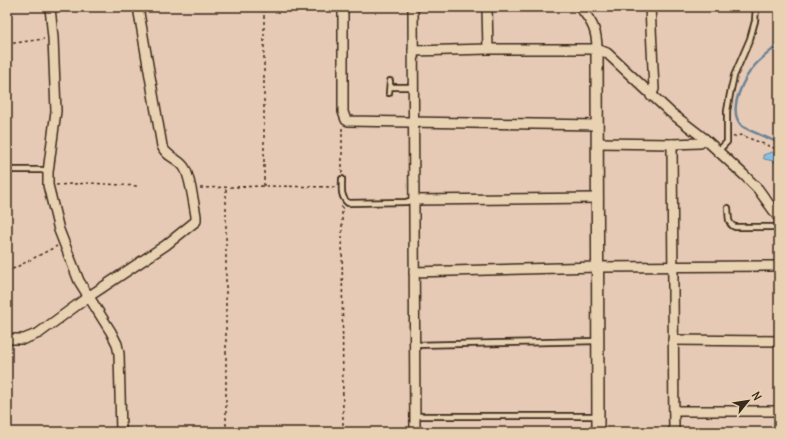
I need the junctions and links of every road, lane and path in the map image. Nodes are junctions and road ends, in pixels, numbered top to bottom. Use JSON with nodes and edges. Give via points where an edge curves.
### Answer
{"nodes":[{"id":1,"x":50,"y":7,"type":"edge"},
{"id":2,"x":138,"y":7,"type":"edge"},
{"id":3,"x":264,"y":7,"type":"edge"},
{"id":4,"x":344,"y":7,"type":"edge"},
{"id":5,"x":413,"y":7,"type":"edge"},
{"id":6,"x":486,"y":7,"type":"edge"},
{"id":7,"x":580,"y":7,"type":"edge"},
{"id":8,"x":650,"y":7,"type":"edge"},
{"id":9,"x":756,"y":7,"type":"edge"},
{"id":10,"x":54,"y":38,"type":"junction"},
{"id":11,"x":7,"y":44,"type":"edge"},
{"id":12,"x":488,"y":49,"type":"junction"},
{"id":13,"x":597,"y":49,"type":"junction"},
{"id":14,"x":413,"y":51,"type":"junction"},
{"id":15,"x":390,"y":81,"type":"dead end"},
{"id":16,"x":390,"y":87,"type":"junction"},
{"id":17,"x":413,"y":87,"type":"junction"},
{"id":18,"x":389,"y":94,"type":"dead end"},
{"id":19,"x":651,"y":96,"type":"junction"},
{"id":20,"x":346,"y":120,"type":"junction"},
{"id":21,"x":413,"y":123,"type":"junction"},
{"id":22,"x":597,"y":125,"type":"junction"},
{"id":23,"x":727,"y":138,"type":"junction"},
{"id":24,"x":705,"y":139,"type":"junction"},
{"id":25,"x":597,"y":143,"type":"junction"},
{"id":26,"x":672,"y":144,"type":"junction"},
{"id":27,"x":779,"y":150,"type":"edge"},
{"id":28,"x":718,"y":151,"type":"junction"},
{"id":29,"x":7,"y":170,"type":"edge"},
{"id":30,"x":48,"y":172,"type":"junction"},
{"id":31,"x":342,"y":179,"type":"joint"},
{"id":32,"x":48,"y":185,"type":"junction"},
{"id":33,"x":137,"y":186,"type":"dead end"},
{"id":34,"x":264,"y":186,"type":"junction"},
{"id":35,"x":342,"y":187,"type":"junction"},
{"id":36,"x":226,"y":188,"type":"junction"},
{"id":37,"x":190,"y":190,"type":"junction"},
{"id":38,"x":598,"y":198,"type":"junction"},
{"id":39,"x":345,"y":200,"type":"junction"},
{"id":40,"x":414,"y":200,"type":"junction"},
{"id":41,"x":728,"y":208,"type":"dead end"},
{"id":42,"x":779,"y":218,"type":"edge"},
{"id":43,"x":779,"y":225,"type":"edge"},
{"id":44,"x":64,"y":243,"type":"junction"},
{"id":45,"x":779,"y":266,"type":"edge"},
{"id":46,"x":598,"y":267,"type":"junction"},
{"id":47,"x":673,"y":267,"type":"junction"},
{"id":48,"x":7,"y":272,"type":"edge"},
{"id":49,"x":414,"y":272,"type":"junction"},
{"id":50,"x":88,"y":297,"type":"junction"},
{"id":51,"x":7,"y":339,"type":"edge"},
{"id":52,"x":673,"y":340,"type":"junction"},
{"id":53,"x":598,"y":341,"type":"junction"},
{"id":54,"x":779,"y":341,"type":"edge"},
{"id":55,"x":414,"y":345,"type":"junction"},
{"id":56,"x":674,"y":411,"type":"junction"},
{"id":57,"x":779,"y":411,"type":"edge"},
{"id":58,"x":415,"y":416,"type":"junction"},
{"id":59,"x":598,"y":416,"type":"junction"},
{"id":60,"x":121,"y":432,"type":"edge"},
{"id":61,"x":226,"y":432,"type":"edge"},
{"id":62,"x":343,"y":432,"type":"edge"},
{"id":63,"x":415,"y":432,"type":"edge"},
{"id":64,"x":598,"y":432,"type":"edge"},
{"id":65,"x":674,"y":432,"type":"edge"}],
"edges":[{"from":1,"to":10,"type":"street"},
{"from":2,"to":37,"type":"street","via":[[164,150],[184,165]]},
{"from":3,"to":34,"type":"path"},
{"from":4,"to":20,"type":"street","via":[[343,112]]},
{"from":5,"to":14,"type":"street"},
{"from":6,"to":12,"type":"street"},
{"from":7,"to":13,"type":"street","via":[[596,30]]},
{"from":8,"to":19,"type":"street","via":[[654,89]]},
{"from":9,"to":23,"type":"lane","via":[[750,39],[734,76],[730,94]]},
{"from":10,"to":11,"type":"path"},
{"from":10,"to":30,"type":"street","via":[[56,111]]},
{"from":12,"to":13,"type":"street"},
{"from":12,"to":14,"type":"street"},
{"from":13,"to":19,"type":"street","via":[[607,53]]},
{"from":13,"to":22,"type":"street"},
{"from":14,"to":17,"type":"street"},
{"from":15,"to":16,"type":"lane"},
{"from":16,"to":17,"type":"lane"},
{"from":16,"to":18,"type":"lane"},
{"from":17,"to":21,"type":"street"},
{"from":19,"to":24,"type":"street"},
{"from":20,"to":21,"type":"street"},
{"from":20,"to":31,"type":"path","via":[[342,128]]},
{"from":21,"to":22,"type":"street"},
{"from":21,"to":40,"type":"street"},
{"from":22,"to":25,"type":"street"},
{"from":23,"to":27,"type":"path","via":[[740,135]]},
{"from":23,"to":28,"type":"lane","via":[[727,142]]},
{"from":24,"to":26,"type":"street","via":[[700,143]]},
{"from":24,"to":28,"type":"street"},
{"from":25,"to":26,"type":"street"},
{"from":25,"to":38,"type":"street"},
{"from":26,"to":47,"type":"street"},
{"from":28,"to":42,"type":"street","via":[[758,189]]},
{"from":29,"to":30,"type":"lane"},
{"from":30,"to":32,"type":"street"},
{"from":31,"to":35,"type":"lane"},
{"from":32,"to":33,"type":"path"},
{"from":32,"to":44,"type":"street"},
{"from":34,"to":35,"type":"path"},
{"from":34,"to":36,"type":"path"},
{"from":35,"to":39,"type":"lane"},
{"from":36,"to":37,"type":"path"},
{"from":36,"to":61,"type":"path"},
{"from":37,"to":50,"type":"street","via":[[196,220],[166,245]]},
{"from":38,"to":40,"type":"street"},
{"from":38,"to":46,"type":"street"},
{"from":39,"to":40,"type":"lane"},
{"from":39,"to":62,"type":"path","via":[[342,205]]},
{"from":40,"to":49,"type":"street"},
{"from":41,"to":43,"type":"lane","via":[[729,222],[735,227]]},
{"from":44,"to":48,"type":"path"},
{"from":44,"to":50,"type":"street"},
{"from":45,"to":47,"type":"street"},
{"from":46,"to":47,"type":"street"},
{"from":46,"to":49,"type":"street"},
{"from":46,"to":53,"type":"street"},
{"from":47,"to":52,"type":"street"},
{"from":49,"to":55,"type":"street"},
{"from":50,"to":51,"type":"street","via":[[38,333],[24,339]]},
{"from":50,"to":60,"type":"street","via":[[117,344]]},
{"from":52,"to":54,"type":"street"},
{"from":52,"to":56,"type":"street"},
{"from":53,"to":55,"type":"lane"},
{"from":53,"to":59,"type":"street"},
{"from":55,"to":58,"type":"street"},
{"from":56,"to":57,"type":"street"},
{"from":56,"to":65,"type":"street"},
{"from":58,"to":59,"type":"lane"},
{"from":58,"to":63,"type":"street"},
{"from":59,"to":64,"type":"street"}]}
